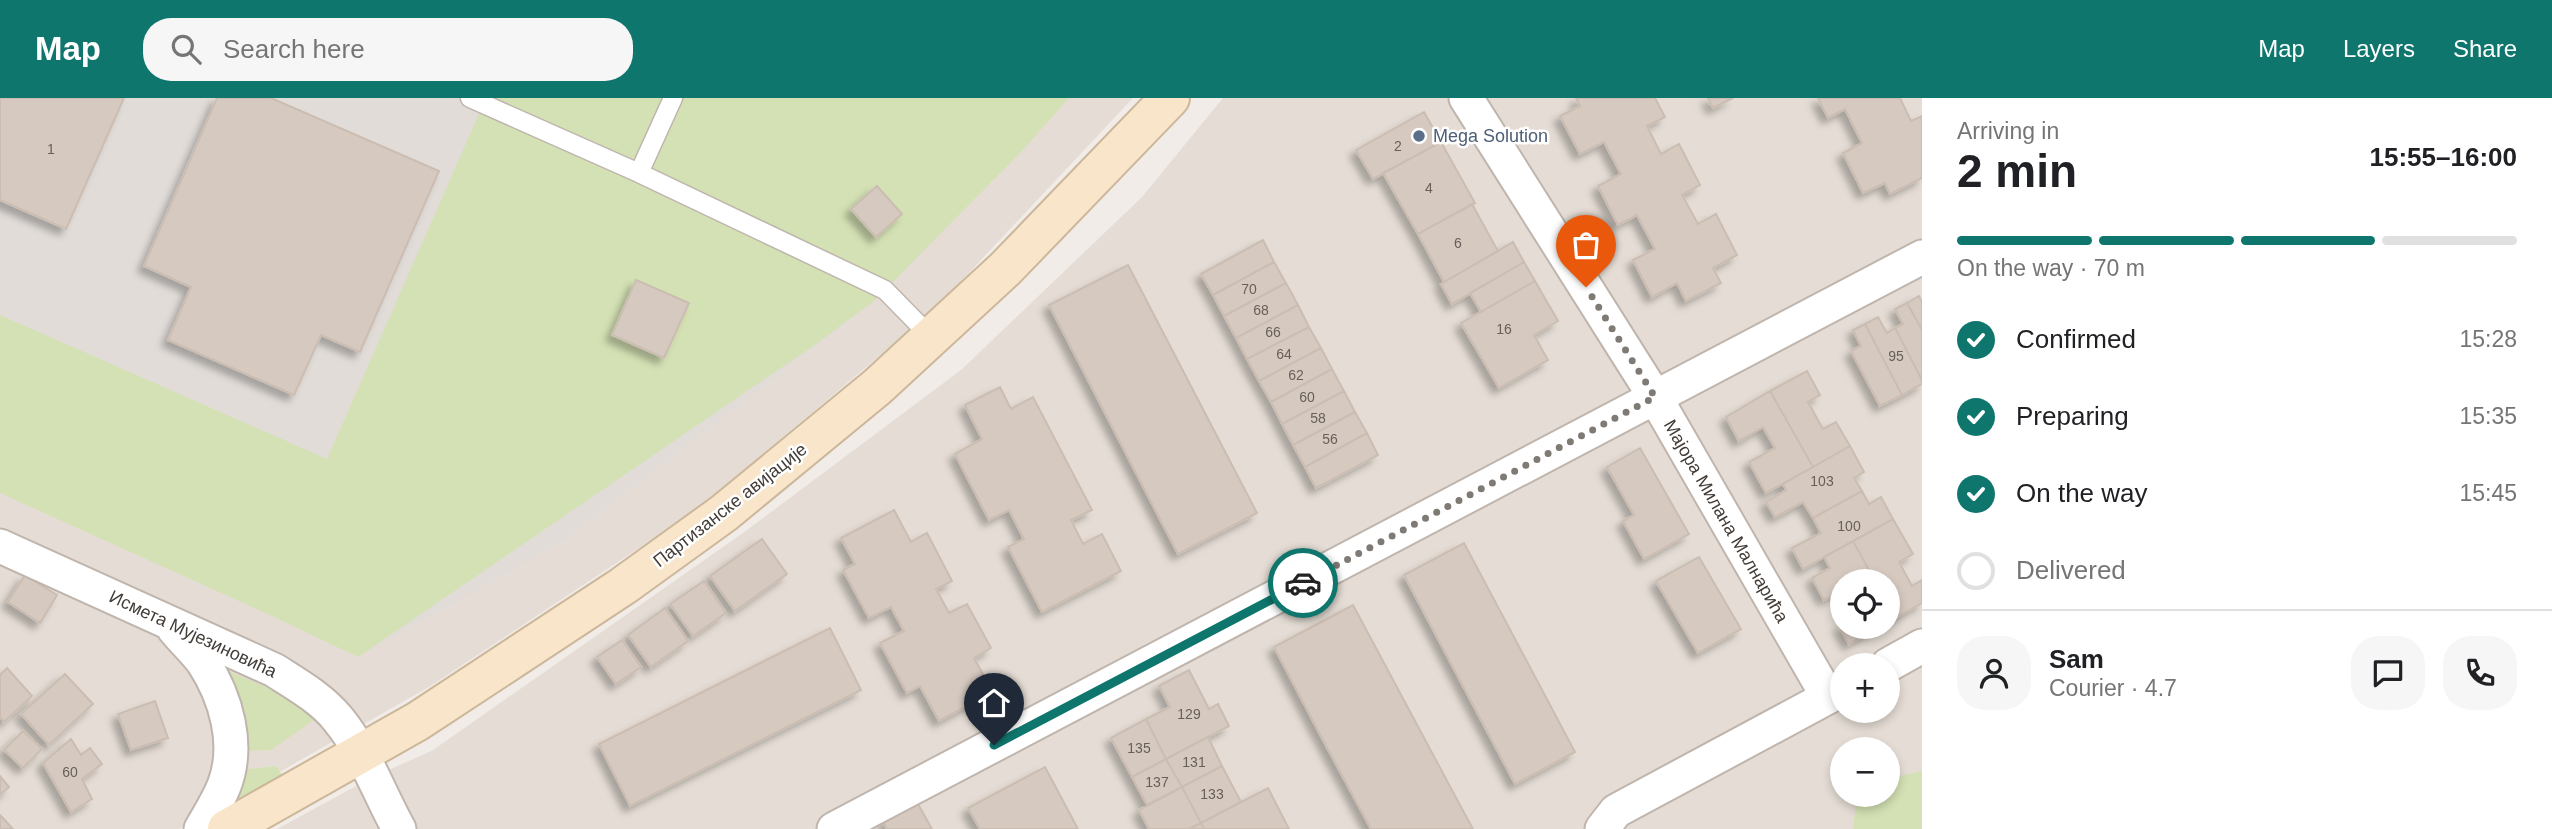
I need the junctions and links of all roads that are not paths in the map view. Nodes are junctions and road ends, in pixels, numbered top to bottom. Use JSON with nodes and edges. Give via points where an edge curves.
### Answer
{"nodes":[{"id":1,"x":470,"y":98,"type":"edge"},
{"id":2,"x":673,"y":98,"type":"edge"},
{"id":3,"x":1170,"y":98,"type":"edge"},
{"id":4,"x":1480,"y":102,"type":"edge"},
{"id":5,"x":639,"y":173,"type":"junction"},
{"id":6,"x":1922,"y":257,"type":"edge"},
{"id":7,"x":931,"y":337,"type":"junction"},
{"id":8,"x":1655,"y":397,"type":"junction"},
{"id":9,"x":0,"y":546,"type":"edge"},
{"id":10,"x":165,"y":619,"type":"junction"},
{"id":11,"x":1922,"y":646,"type":"edge"},
{"id":12,"x":1900,"y":658,"type":"edge"},
{"id":13,"x":1830,"y":685,"type":"edge"},
{"id":14,"x":1830,"y":696,"type":"edge"},
{"id":15,"x":362,"y":755,"type":"junction"},
{"id":16,"x":236,"y":826,"type":"edge"},
{"id":17,"x":201,"y":829,"type":"edge"},
{"id":18,"x":399,"y":829,"type":"edge"},
{"id":19,"x":834,"y":829,"type":"edge"},
{"id":20,"x":1602,"y":829,"type":"edge"}],
"edges":[{"from":1,"to":5,"type":"lane"},
{"from":2,"to":5,"type":"lane"},
{"from":3,"to":7,"type":"street","name":"Партизанске авијације","via":[[1028,246]]},
{"from":4,"to":8,"type":"street","name":"Мајора Милана Малнарића"},
{"from":5,"to":7,"type":"lane","via":[[885,290]]},
{"from":6,"to":8,"type":"street"},
{"from":7,"to":15,"type":"street","name":"Партизанске авијације","via":[[828,429],[676,549]]},
{"from":8,"to":13,"type":"street","name":"Мајора Милана Малнарића"},
{"from":8,"to":19,"type":"street"},
{"from":9,"to":10,"type":"street","name":"Исмета Мујезиновића"},
{"from":10,"to":15,"type":"street","name":"Исмета Мујезиновића","via":[[274,670],[310,693],[338,719]]},
{"from":10,"to":17,"type":"street","via":[[202,661],[224,700],[228,721],[225,783]]},
{"from":11,"to":12,"type":"street"},
{"from":14,"to":20,"type":"street","via":[[1616,811]]},
{"from":15,"to":16,"type":"street","name":"Партизанске авијације"},
{"from":15,"to":18,"type":"street","name":"Исмета Мујезиновића"}]}
